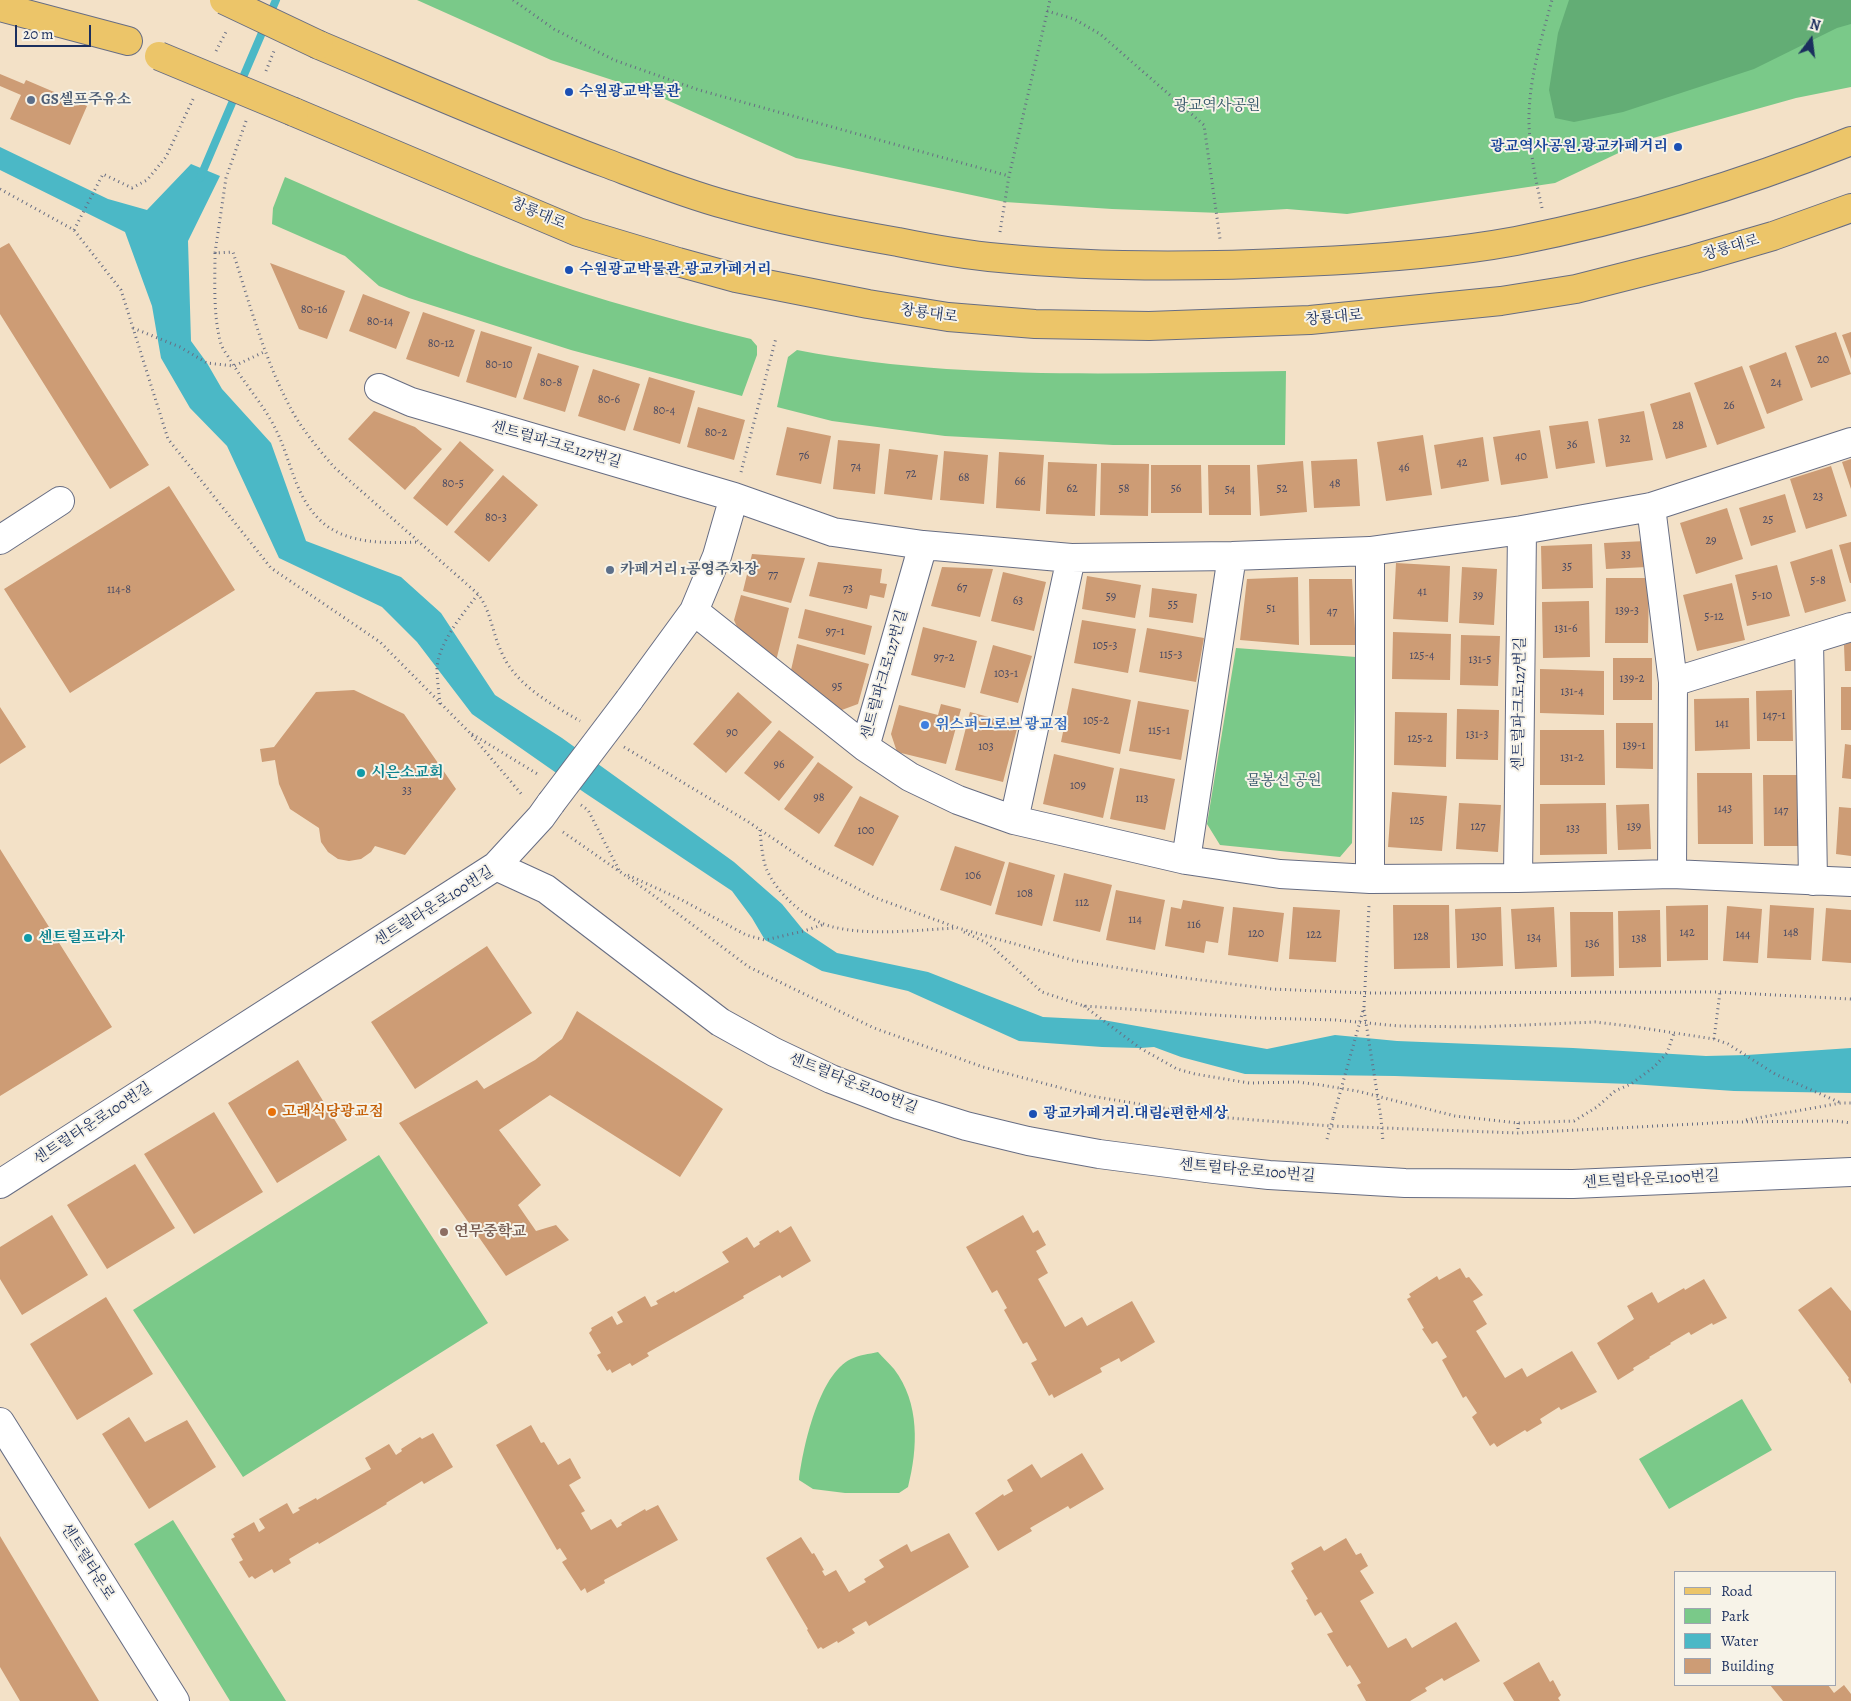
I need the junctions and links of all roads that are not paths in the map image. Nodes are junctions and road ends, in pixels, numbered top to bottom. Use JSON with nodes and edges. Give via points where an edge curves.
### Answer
{"nodes":[{"id":1,"x":52,"y":0,"type":"edge"},
{"id":2,"x":224,"y":0,"type":"edge"},
{"id":3,"x":0,"y":8,"type":"edge"},
{"id":4,"x":128,"y":41,"type":"junction"},
{"id":5,"x":1851,"y":141,"type":"edge"},
{"id":6,"x":1851,"y":208,"type":"edge"},
{"id":7,"x":379,"y":388,"type":"dead end"},
{"id":8,"x":1851,"y":442,"type":"edge"},
{"id":9,"x":734,"y":497,"type":"junction"},
{"id":10,"x":60,"y":501,"type":"dead end"},
{"id":11,"x":1651,"y":507,"type":"junction"},
{"id":12,"x":1522,"y":530,"type":"junction"},
{"id":13,"x":0,"y":540,"type":"edge"},
{"id":14,"x":923,"y":545,"type":"junction"},
{"id":15,"x":1370,"y":551,"type":"junction"},
{"id":16,"x":1232,"y":556,"type":"junction"},
{"id":17,"x":1071,"y":558,"type":"junction"},
{"id":18,"x":694,"y":611,"type":"junction"},
{"id":19,"x":1851,"y":627,"type":"edge"},
{"id":20,"x":1809,"y":640,"type":"junction"},
{"id":21,"x":1673,"y":682,"type":"junction"},
{"id":22,"x":865,"y":747,"type":"junction"},
{"id":23,"x":1014,"y":820,"type":"junction"},
{"id":24,"x":1186,"y":860,"type":"junction"},
{"id":25,"x":496,"y":866,"type":"junction"},
{"id":26,"x":1672,"y":874,"type":"junction"},
{"id":27,"x":1518,"y":878,"type":"junction"},
{"id":28,"x":1370,"y":879,"type":"junction"},
{"id":29,"x":1813,"y":881,"type":"junction"},
{"id":30,"x":1851,"y":882,"type":"edge"},
{"id":31,"x":1851,"y":1172,"type":"edge"},
{"id":32,"x":0,"y":1184,"type":"edge"},
{"id":33,"x":0,"y":1422,"type":"edge"},
{"id":34,"x":175,"y":1701,"type":"edge"}],
"edges":[{"from":1,"to":4,"type":"main road","name":"창룡대로"},
{"from":2,"to":5,"type":"main road","bridge":true,"via":[[319,45],[550,142],[660,183],[726,205],[819,227],[996,258],[1086,265],[1224,266],[1436,252],[1512,242],[1692,198]]},
{"from":3,"to":4,"type":"main road"},
{"from":4,"to":6,"type":"main road","name":"창룡대로","bridge":true,"via":[[578,232],[736,278],[948,317],[1035,324],[1149,326],[1310,320],[1501,301],[1576,290],[1694,259],[1773,236]]},
{"from":7,"to":9,"type":"street","name":"센트럴파크로127번길","via":[[411,402]]},
{"from":8,"to":11,"type":"street","name":"센트럴파크로127번길"},
{"from":9,"to":14,"type":"street","name":"센트럴파크로127번길","via":[[833,532]]},
{"from":9,"to":18,"type":"street","via":[[717,556]]},
{"from":10,"to":13,"type":"street"},
{"from":11,"to":12,"type":"street","name":"센트럴파크로127번길"},
{"from":11,"to":21,"type":"street"},
{"from":12,"to":15,"type":"street","name":"센트럴파크로127번길"},
{"from":12,"to":27,"type":"street","name":"센트럴파크로127번길"},
{"from":14,"to":17,"type":"street","name":"센트럴파크로127번길"},
{"from":14,"to":22,"type":"street","name":"센트럴파크로127번길"},
{"from":15,"to":16,"type":"street","name":"센트럴파크로127번길"},
{"from":15,"to":28,"type":"street"},
{"from":16,"to":17,"type":"street","name":"센트럴파크로127번길"},
{"from":16,"to":24,"type":"street"},
{"from":17,"to":23,"type":"street"},
{"from":18,"to":22,"type":"street","name":"센트럴파크로127번길"},
{"from":18,"to":25,"type":"street","bridge":true,"via":[[546,810]]},
{"from":19,"to":20,"type":"street"},
{"from":20,"to":21,"type":"street"},
{"from":20,"to":29,"type":"street"},
{"from":21,"to":26,"type":"street"},
{"from":22,"to":23,"type":"street","name":"센트럴파크로127번길","via":[[910,778]]},
{"from":23,"to":24,"type":"street","name":"센트럴파크로127번길"},
{"from":24,"to":28,"type":"street","name":"센트럴파크로127번길","via":[[1280,874]]},
{"from":25,"to":31,"type":"street","name":"센트럴타운로100번길","via":[[546,889],[720,1022],[774,1052],[831,1079],[899,1105],[1028,1142],[1269,1175],[1405,1183],[1573,1184]]},
{"from":25,"to":32,"type":"street","name":"센트럴타운로100번길"},
{"from":26,"to":27,"type":"street","name":"센트럴파크로127번길"},
{"from":26,"to":29,"type":"street","name":"센트럴파크로127번길"},
{"from":27,"to":28,"type":"street","name":"센트럴파크로127번길"},
{"from":29,"to":30,"type":"street","name":"센트럴파크로127번길"},
{"from":33,"to":34,"type":"street","name":"센트럴타운로"}]}
